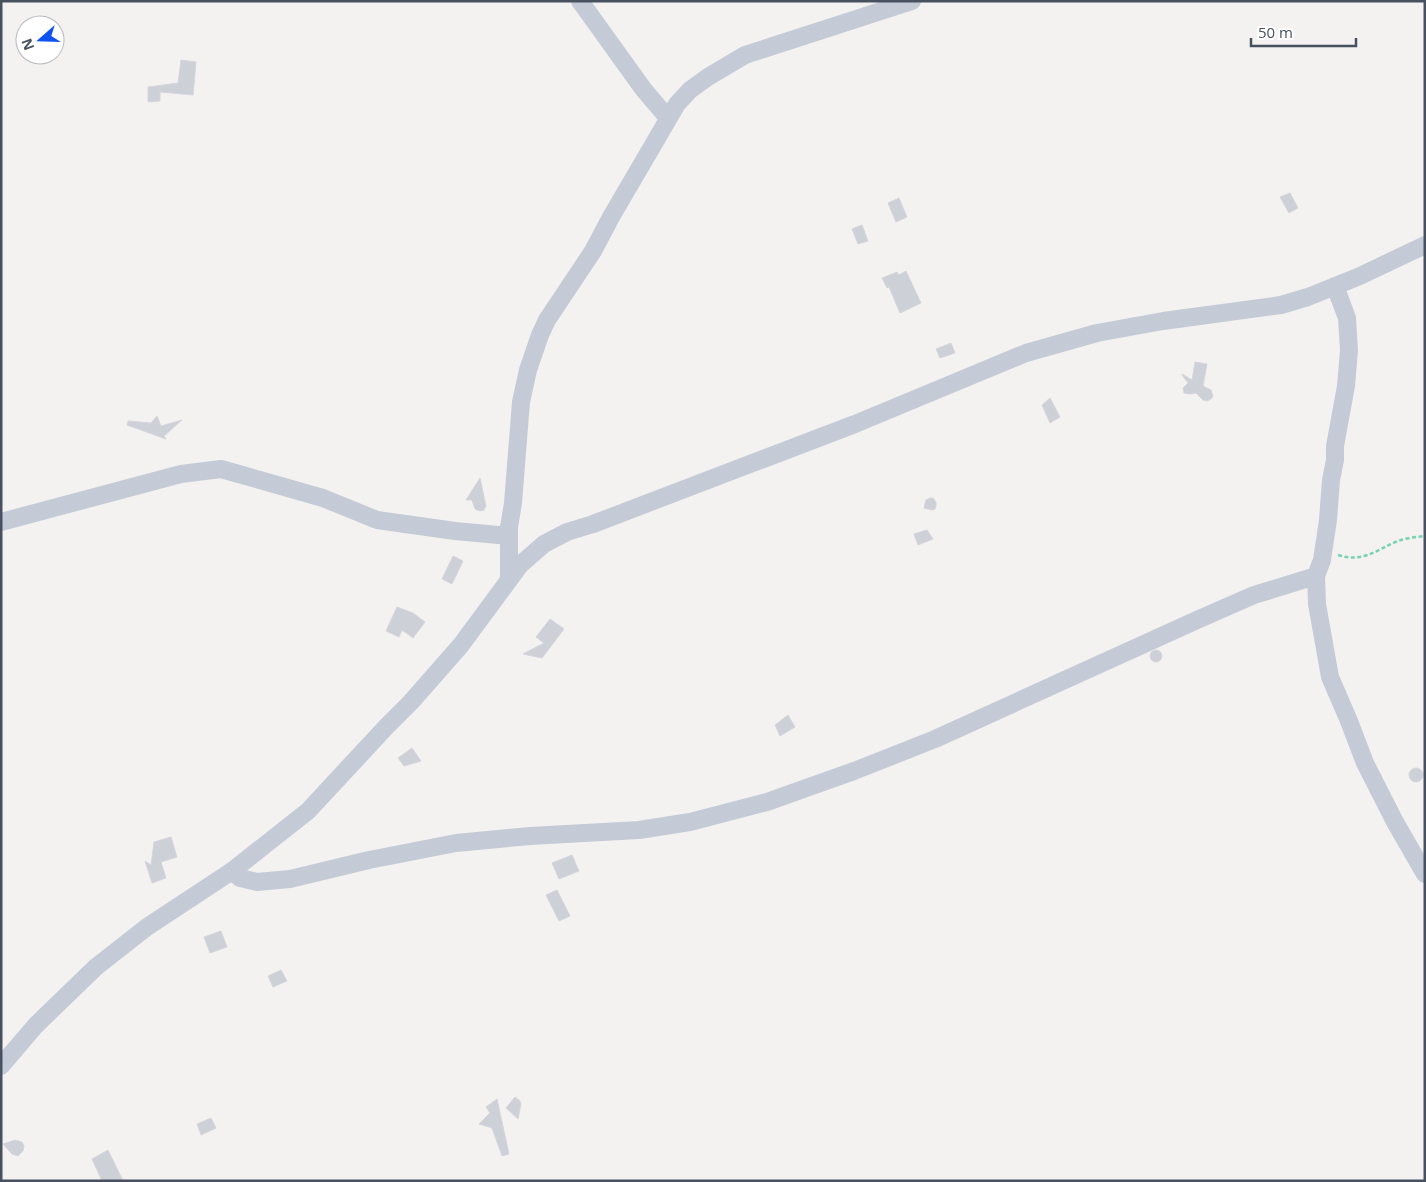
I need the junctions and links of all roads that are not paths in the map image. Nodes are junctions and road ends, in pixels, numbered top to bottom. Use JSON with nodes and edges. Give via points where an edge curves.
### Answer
{"nodes":[{"id":1,"x":580,"y":1,"type":"edge"},
{"id":2,"x":912,"y":1,"type":"edge"},
{"id":3,"x":668,"y":118,"type":"junction"},
{"id":4,"x":1425,"y":245,"type":"edge"},
{"id":5,"x":1335,"y":286,"type":"junction"},
{"id":6,"x":1,"y":522,"type":"edge"},
{"id":7,"x":509,"y":536,"type":"junction"},
{"id":8,"x":1316,"y":576,"type":"junction"},
{"id":9,"x":508,"y":580,"type":"junction"},
{"id":10,"x":232,"y":871,"type":"junction"},
{"id":11,"x":1425,"y":874,"type":"edge"},
{"id":12,"x":1,"y":1066,"type":"edge"}],
"edges":[{"from":1,"to":3,"type":"street"},
{"from":2,"to":3,"type":"street","via":[[745,55],[690,90]]},
{"from":3,"to":7,"type":"street","via":[[593,251],[540,335],[520,402]]},
{"from":4,"to":5,"type":"street"},
{"from":5,"to":8,"type":"street","via":[[1347,318],[1349,350],[1328,520],[1322,560]]},
{"from":5,"to":9,"type":"street","via":[[1281,305],[1097,333],[1026,353],[855,424],[567,532],[544,544]]},
{"from":6,"to":7,"type":"street","via":[[181,474],[221,469],[323,498],[377,520]]},
{"from":7,"to":9,"type":"street"},
{"from":8,"to":10,"type":"street","via":[[1254,595],[935,739],[757,804],[690,822],[639,830],[456,843],[290,879],[257,882],[240,878]]},
{"from":8,"to":11,"type":"street","via":[[1317,604],[1330,677],[1365,763]]},
{"from":9,"to":10,"type":"street","via":[[461,645],[308,811]]},
{"from":10,"to":12,"type":"street","via":[[96,967],[36,1025]]}]}
